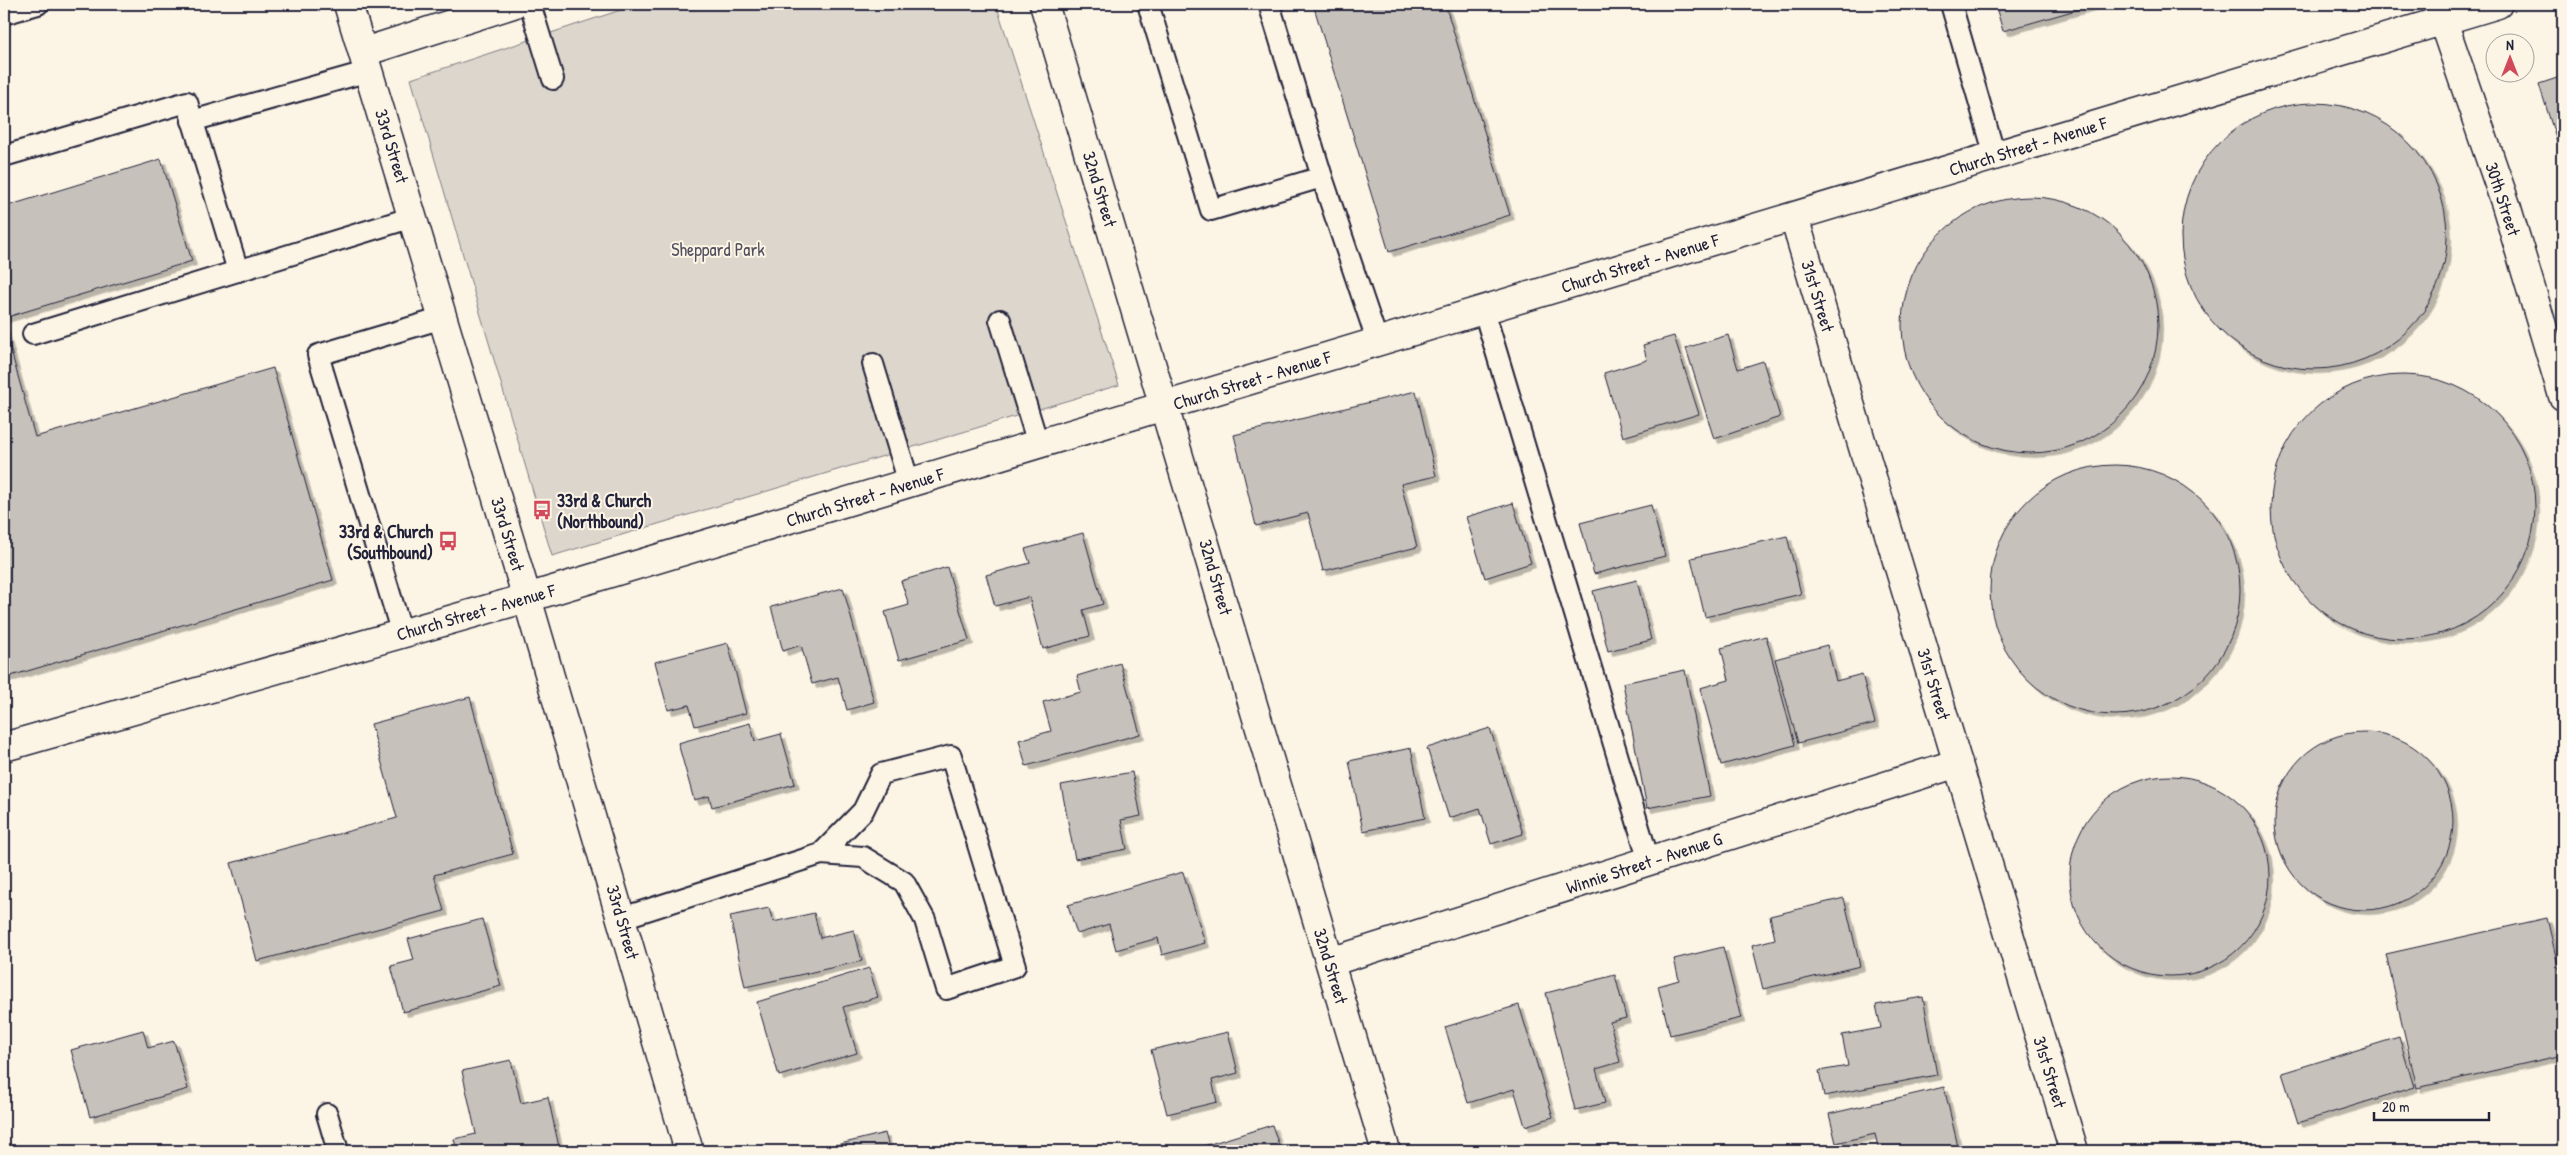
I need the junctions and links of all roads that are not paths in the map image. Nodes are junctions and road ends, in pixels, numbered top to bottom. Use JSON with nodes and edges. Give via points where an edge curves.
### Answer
{"nodes":[{"id":1,"x":38,"y":4,"type":"edge"},
{"id":2,"x":348,"y":4,"type":"edge"},
{"id":3,"x":513,"y":4,"type":"edge"},
{"id":4,"x":530,"y":4,"type":"edge"},
{"id":5,"x":1044,"y":4,"type":"edge"},
{"id":6,"x":1148,"y":4,"type":"edge"},
{"id":7,"x":1269,"y":4,"type":"edge"},
{"id":8,"x":1951,"y":4,"type":"edge"},
{"id":9,"x":2498,"y":4,"type":"edge"},
{"id":10,"x":2440,"y":12,"type":"edge"},
{"id":11,"x":4,"y":14,"type":"edge"},
{"id":12,"x":366,"y":62,"type":"junction"},
{"id":13,"x":553,"y":79,"type":"dead end"},
{"id":14,"x":192,"y":121,"type":"junction"},
{"id":15,"x":4,"y":156,"type":"edge"},
{"id":16,"x":1995,"y":156,"type":"junction"},
{"id":17,"x":1322,"y":177,"type":"junction"},
{"id":18,"x":413,"y":217,"type":"junction"},
{"id":19,"x":1794,"y":217,"type":"junction"},
{"id":20,"x":238,"y":271,"type":"junction"},
{"id":21,"x":1484,"y":310,"type":"junction"},
{"id":22,"x":443,"y":318,"type":"junction"},
{"id":23,"x":1000,"y":320,"type":"dead end"},
{"id":24,"x":34,"y":334,"type":"dead end"},
{"id":25,"x":1378,"y":342,"type":"junction"},
{"id":26,"x":873,"y":364,"type":"dead end"},
{"id":27,"x":2563,"y":396,"type":"edge"},
{"id":28,"x":1165,"y":406,"type":"junction"},
{"id":29,"x":1038,"y":444,"type":"junction"},
{"id":30,"x":909,"y":483,"type":"junction"},
{"id":31,"x":528,"y":598,"type":"junction"},
{"id":32,"x":402,"y":634,"type":"junction"},
{"id":33,"x":4,"y":747,"type":"edge"},
{"id":34,"x":1958,"y":763,"type":"junction"},
{"id":35,"x":821,"y":854,"type":"junction"},
{"id":36,"x":1649,"y":861,"type":"junction"},
{"id":37,"x":622,"y":918,"type":"junction"},
{"id":38,"x":1330,"y":962,"type":"junction"},
{"id":39,"x":327,"y":1114,"type":"dead end"},
{"id":40,"x":338,"y":1151,"type":"edge"},
{"id":41,"x":689,"y":1151,"type":"edge"},
{"id":42,"x":1386,"y":1151,"type":"edge"},
{"id":43,"x":2074,"y":1151,"type":"edge"}],
"edges":[{"from":1,"to":11,"type":"lane"},
{"from":2,"to":12,"type":"street","name":"33rd Street"},
{"from":3,"to":12,"type":"street"},
{"from":4,"to":13,"type":"lane"},
{"from":5,"to":28,"type":"street","name":"32nd Street"},
{"from":6,"to":17,"type":"lane","via":[[1211,210]]},
{"from":7,"to":17,"type":"lane"},
{"from":8,"to":16,"type":"lane"},
{"from":9,"to":10,"type":"street","name":"Church Street - Avenue F"},
{"from":10,"to":16,"type":"street","name":"Church Street - Avenue F"},
{"from":10,"to":27,"type":"street","name":"30th Street","via":[[2506,205]]},
{"from":12,"to":14,"type":"lane"},
{"from":12,"to":18,"type":"street","name":"33rd Street"},
{"from":14,"to":15,"type":"lane","via":[[187,102]]},
{"from":14,"to":20,"type":"lane"},
{"from":16,"to":19,"type":"street","name":"Church Street - Avenue F"},
{"from":17,"to":25,"type":"lane"},
{"from":18,"to":20,"type":"lane"},
{"from":18,"to":22,"type":"street","name":"33rd Street"},
{"from":19,"to":21,"type":"street","name":"Church Street - Avenue F"},
{"from":19,"to":34,"type":"street","name":"31st Street"},
{"from":20,"to":24,"type":"lane"},
{"from":21,"to":25,"type":"street","name":"Church Street - Avenue F"},
{"from":21,"to":36,"type":"lane"},
{"from":22,"to":31,"type":"street","name":"33rd Street"},
{"from":22,"to":32,"type":"lane","via":[[318,355]]},
{"from":23,"to":29,"type":"lane"},
{"from":25,"to":28,"type":"street","name":"Church Street - Avenue F"},
{"from":26,"to":30,"type":"lane"},
{"from":28,"to":29,"type":"street","name":"Church Street - Avenue F"},
{"from":28,"to":38,"type":"street","name":"32nd Street"},
{"from":29,"to":30,"type":"street","name":"Church Street - Avenue F"},
{"from":30,"to":31,"type":"street","name":"Church Street - Avenue F"},
{"from":31,"to":32,"type":"street","name":"Church Street - Avenue F"},
{"from":31,"to":37,"type":"street","name":"33rd Street"},
{"from":32,"to":33,"type":"street","name":"Church Street - Avenue F"},
{"from":34,"to":36,"type":"street","name":"Winnie Street - Avenue G"},
{"from":34,"to":43,"type":"street","name":"31st Street"},
{"from":35,"to":35,"type":"lane","via":[[863,858],[904,882],[925,920],[946,989],[1015,966],[951,756],[881,774],[863,811]]},
{"from":35,"to":37,"type":"lane"},
{"from":36,"to":38,"type":"street","name":"Winnie Street - Avenue G"},
{"from":37,"to":41,"type":"street","name":"33rd Street"},
{"from":38,"to":42,"type":"street","name":"32nd Street"},
{"from":39,"to":40,"type":"lane"}]}
